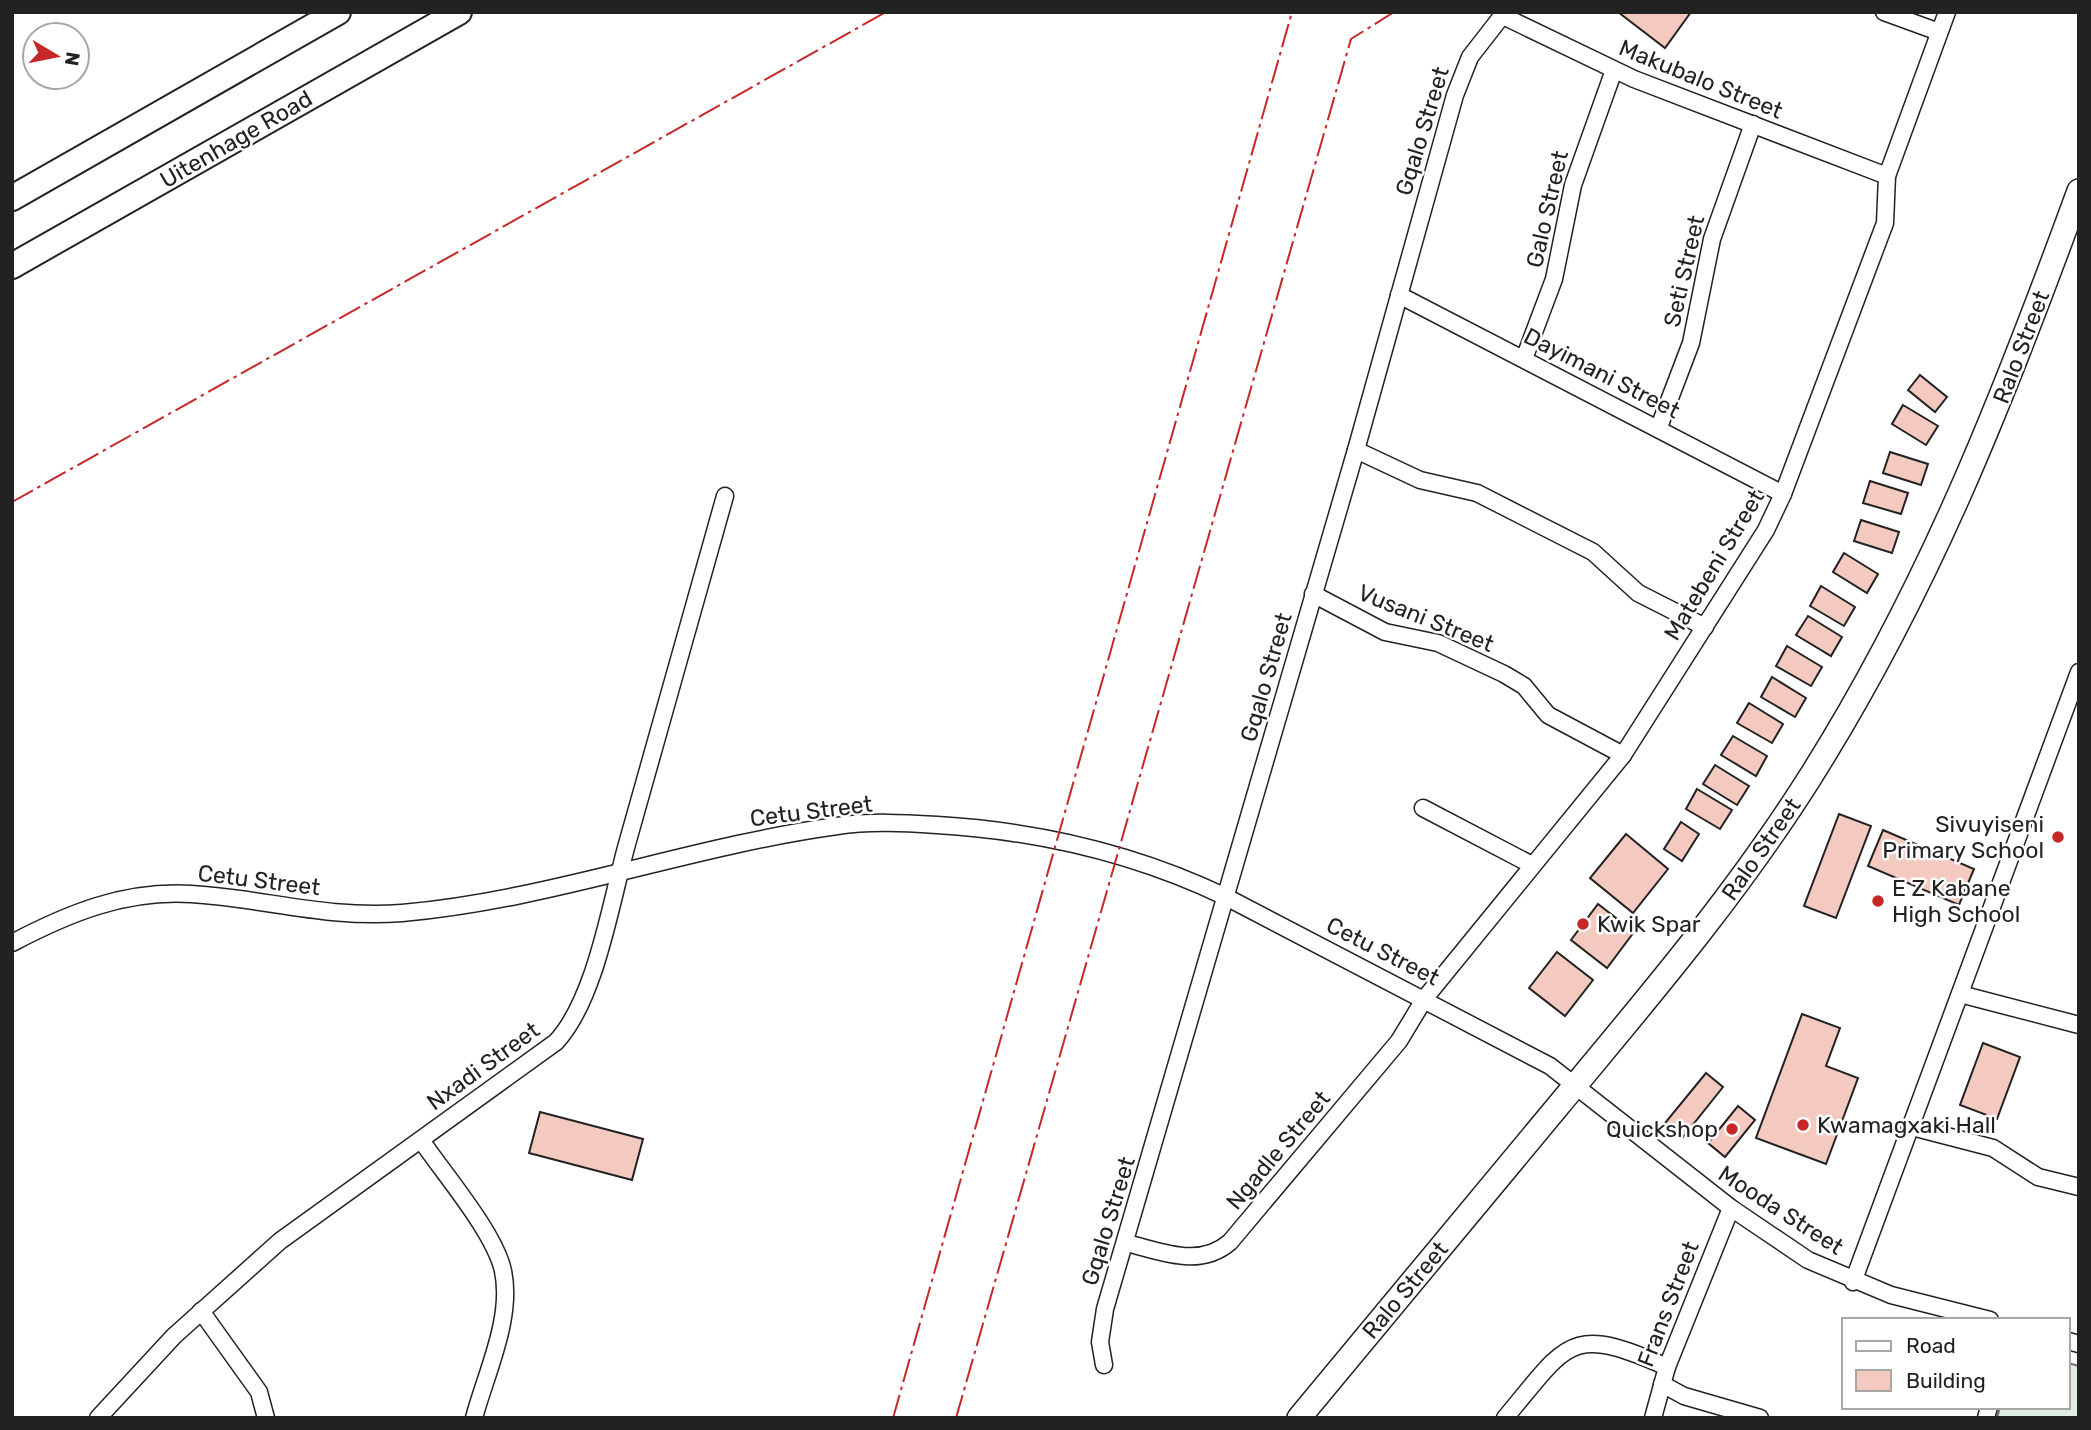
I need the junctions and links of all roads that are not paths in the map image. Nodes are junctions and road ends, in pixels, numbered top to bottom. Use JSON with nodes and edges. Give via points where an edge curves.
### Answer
{"nodes":[{"id":1,"x":338,"y":12,"type":"edge"},
{"id":2,"x":459,"y":12,"type":"edge"},
{"id":3,"x":1884,"y":12,"type":"edge"},
{"id":4,"x":1947,"y":12,"type":"edge"},
{"id":5,"x":1504,"y":14,"type":"edge"},
{"id":6,"x":1940,"y":32,"type":"junction"},
{"id":7,"x":1614,"y":70,"type":"junction"},
{"id":8,"x":1753,"y":124,"type":"junction"},
{"id":9,"x":1887,"y":176,"type":"junction"},
{"id":10,"x":2079,"y":191,"type":"edge"},
{"id":11,"x":12,"y":198,"type":"edge"},
{"id":12,"x":12,"y":266,"type":"edge"},
{"id":13,"x":1399,"y":295,"type":"junction"},
{"id":14,"x":1524,"y":359,"type":"junction"},
{"id":15,"x":1659,"y":427,"type":"junction"},
{"id":16,"x":1356,"y":450,"type":"junction"},
{"id":17,"x":1783,"y":494,"type":"junction"},
{"id":18,"x":724,"y":496,"type":"dead end"},
{"id":19,"x":1313,"y":594,"type":"junction"},
{"id":20,"x":1705,"y":627,"type":"junction"},
{"id":21,"x":2079,"y":672,"type":"edge"},
{"id":22,"x":1623,"y":755,"type":"junction"},
{"id":23,"x":1423,"y":808,"type":"dead end"},
{"id":24,"x":1532,"y":865,"type":"junction"},
{"id":25,"x":620,"y":871,"type":"junction"},
{"id":26,"x":1226,"y":897,"type":"junction"},
{"id":27,"x":12,"y":943,"type":"edge"},
{"id":28,"x":1960,"y":993,"type":"junction"},
{"id":29,"x":1425,"y":998,"type":"junction"},
{"id":30,"x":2079,"y":1025,"type":"edge"},
{"id":31,"x":1576,"y":1085,"type":"junction"},
{"id":32,"x":1912,"y":1127,"type":"junction"},
{"id":33,"x":421,"y":1139,"type":"junction"},
{"id":34,"x":2079,"y":1187,"type":"edge"},
{"id":35,"x":1731,"y":1208,"type":"junction"},
{"id":36,"x":1126,"y":1243,"type":"junction"},
{"id":37,"x":1853,"y":1282,"type":"junction"},
{"id":38,"x":201,"y":1311,"type":"junction"},
{"id":39,"x":1982,"y":1318,"type":"edge"},
{"id":40,"x":1104,"y":1365,"type":"dead end"},
{"id":41,"x":1667,"y":1367,"type":"junction"},
{"id":42,"x":1662,"y":1384,"type":"junction"},
{"id":43,"x":98,"y":1418,"type":"edge"},
{"id":44,"x":266,"y":1418,"type":"edge"},
{"id":45,"x":474,"y":1418,"type":"edge"},
{"id":46,"x":1299,"y":1418,"type":"edge"},
{"id":47,"x":1505,"y":1418,"type":"edge"},
{"id":48,"x":1653,"y":1418,"type":"edge"},
{"id":49,"x":1760,"y":1418,"type":"edge"}],
"edges":[{"from":1,"to":11,"type":"main road"},
{"from":2,"to":12,"type":"main road","name":"Uitenhage Road"},
{"from":3,"to":6,"type":"street"},
{"from":4,"to":6,"type":"street","name":"Matebeni Street"},
{"from":5,"to":7,"type":"street","name":"Makubalo Street"},
{"from":5,"to":13,"type":"street","name":"Gqalo Street","via":[[1479,43],[1461,76]]},
{"from":6,"to":9,"type":"street","name":"Matebeni Street"},
{"from":7,"to":8,"type":"street","name":"Makubalo Street"},
{"from":7,"to":14,"type":"street","name":"Galo Street","via":[[1573,185],[1554,279]]},
{"from":8,"to":9,"type":"street","name":"Makubalo Street"},
{"from":8,"to":15,"type":"street","name":"Seti Street","via":[[1707,253],[1697,321]]},
{"from":9,"to":17,"type":"street","name":"Matebeni Street","via":[[1885,223]]},
{"from":10,"to":31,"type":"street","name":"Ralo Street","via":[[1995,416],[1926,571],[1884,652],[1747,873],[1666,979]]},
{"from":13,"to":14,"type":"street","name":"Dayimani Street"},
{"from":13,"to":16,"type":"street","name":"Gqalo Street"},
{"from":14,"to":15,"type":"street","name":"Dayimani Street"},
{"from":15,"to":17,"type":"street","name":"Dayimani Street"},
{"from":16,"to":19,"type":"street","name":"Gqalo Street"},
{"from":16,"to":20,"type":"street","via":[[1420,480],[1477,493],[1593,552],[1637,593]]},
{"from":17,"to":20,"type":"street","name":"Matebeni Street","via":[[1766,530]]},
{"from":18,"to":25,"type":"street","name":"Nxadi Street"},
{"from":19,"to":22,"type":"street","name":"Vusani Street","via":[[1385,632],[1438,643],[1511,678],[1531,692],[1548,715]]},
{"from":19,"to":26,"type":"street","name":"Gqalo Street"},
{"from":20,"to":22,"type":"street","name":"Matebeni Street"},
{"from":21,"to":28,"type":"street"},
{"from":22,"to":24,"type":"street","name":"Matebeni Street"},
{"from":23,"to":24,"type":"street"},
{"from":24,"to":29,"type":"street","name":"Matebeni Street"},
{"from":25,"to":26,"type":"street","name":"Cetu Street","via":[[821,828],[916,824],[1069,841],[1144,863]]},
{"from":25,"to":27,"type":"street","name":"Cetu Street","via":[[400,913],[308,911],[192,894],[141,896],[86,907]]},
{"from":25,"to":33,"type":"street","name":"Nxadi Street","via":[[586,991],[569,1027],[556,1042]]},
{"from":26,"to":29,"type":"street","name":"Cetu Street"},
{"from":26,"to":36,"type":"street","name":"Gqalo Street"},
{"from":28,"to":30,"type":"street"},
{"from":28,"to":32,"type":"street"},
{"from":29,"to":31,"type":"street","name":"Cetu Street"},
{"from":29,"to":36,"type":"street","name":"Ngadle Street","via":[[1399,1041],[1222,1250],[1200,1258]]},
{"from":31,"to":35,"type":"street","name":"Mooda Street"},
{"from":31,"to":46,"type":"street","name":"Ralo Street"},
{"from":32,"to":34,"type":"street","via":[[1993,1149],[2038,1177]]},
{"from":32,"to":37,"type":"street"},
{"from":33,"to":38,"type":"street","name":"Nxadi Street","via":[[280,1241]]},
{"from":33,"to":45,"type":"street","via":[[493,1244],[503,1271],[503,1311]]},
{"from":35,"to":37,"type":"street","name":"Mooda Street","via":[[1808,1260]]},
{"from":35,"to":41,"type":"street","name":"Frans Street"},
{"from":36,"to":40,"type":"street","name":"Gqalo Street","via":[[1102,1323]]},
{"from":37,"to":39,"type":"street","name":"Mooda Street"},
{"from":38,"to":43,"type":"street","name":"Nxadi Street"},
{"from":38,"to":44,"type":"street","via":[[259,1392]]},
{"from":41,"to":42,"type":"street","name":"Frans Street"},
{"from":41,"to":47,"type":"street","via":[[1608,1343],[1580,1344],[1552,1362]]},
{"from":42,"to":48,"type":"street","name":"Frans Street"},
{"from":42,"to":49,"type":"street","via":[[1684,1396]]}]}
